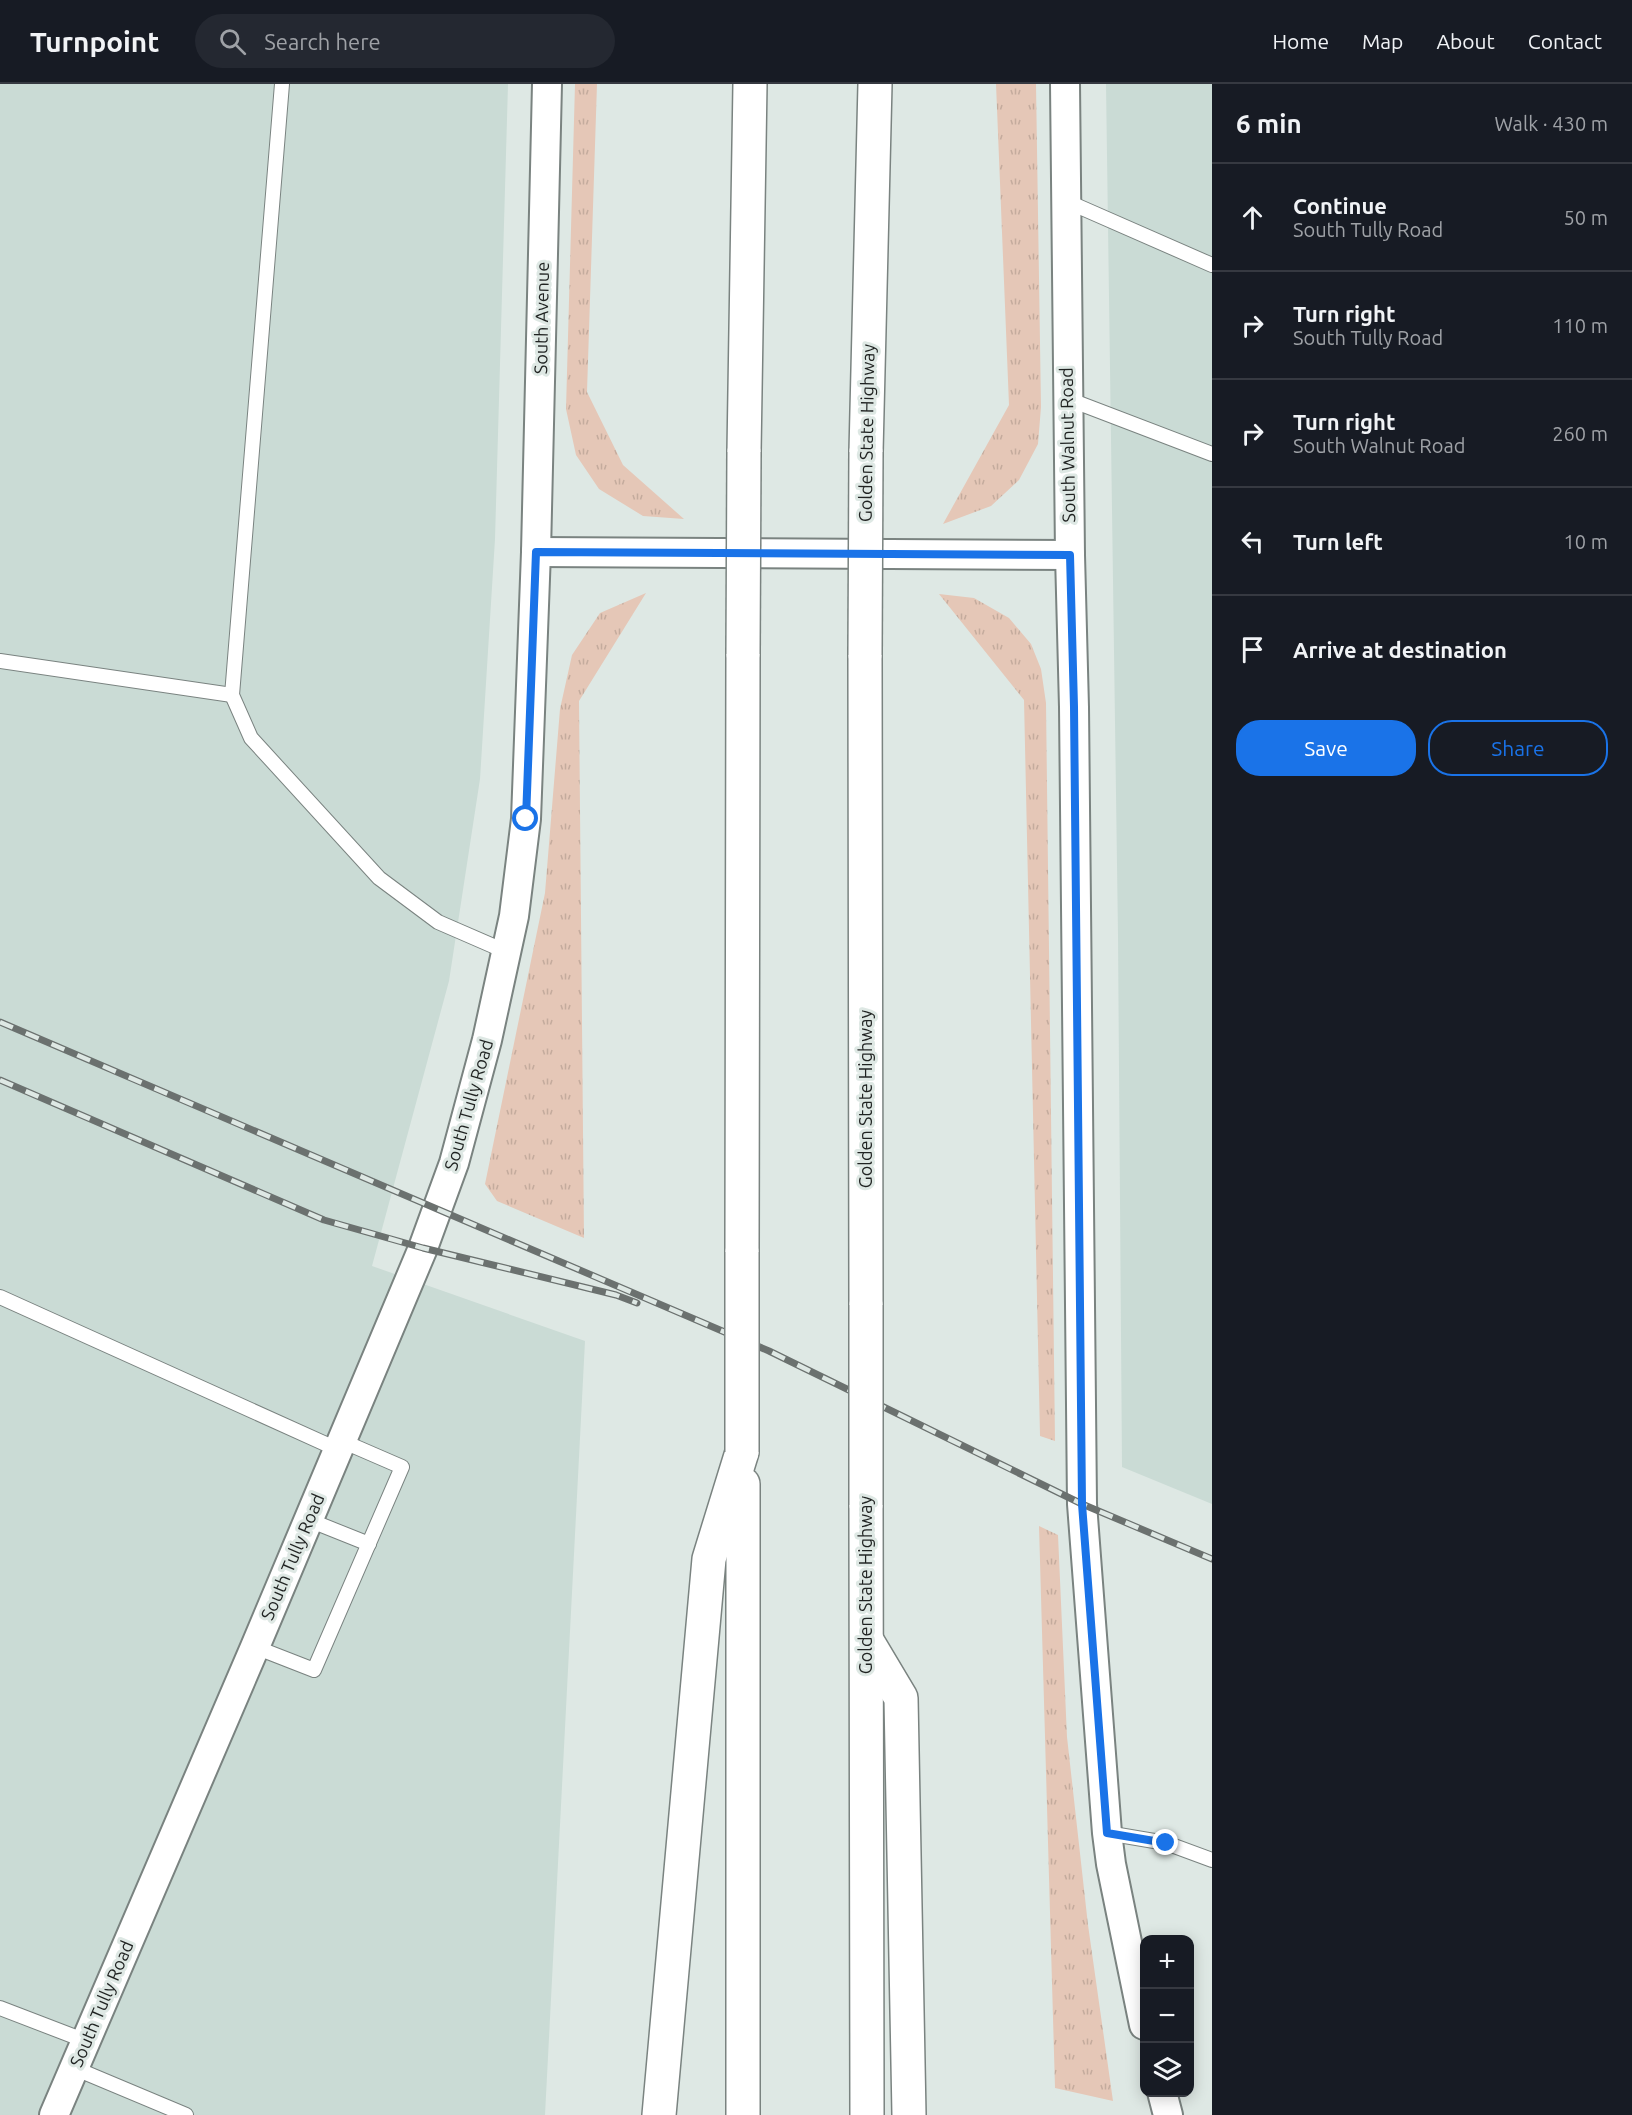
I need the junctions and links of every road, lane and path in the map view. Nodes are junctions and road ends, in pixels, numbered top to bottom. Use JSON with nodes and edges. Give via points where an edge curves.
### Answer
{"nodes":[{"id":1,"x":282,"y":84,"type":"edge"},
{"id":2,"x":750,"y":84,"type":"edge"},
{"id":3,"x":875,"y":84,"type":"edge"},
{"id":4,"x":1065,"y":84,"type":"edge"},
{"id":5,"x":542,"y":85,"type":"edge"},
{"id":6,"x":1066,"y":201,"type":"junction"},
{"id":7,"x":1212,"y":265,"type":"edge"},
{"id":8,"x":1068,"y":399,"type":"junction"},
{"id":9,"x":1212,"y":454,"type":"edge"},
{"id":10,"x":536,"y":552,"type":"junction"},
{"id":11,"x":1070,"y":555,"type":"junction"},
{"id":12,"x":0,"y":661,"type":"edge"},
{"id":13,"x":232,"y":695,"type":"junction"},
{"id":14,"x":507,"y":952,"type":"junction"},
{"id":15,"x":0,"y":1297,"type":"edge"},
{"id":16,"x":340,"y":1446,"type":"junction"},
{"id":17,"x":742,"y":1452,"type":"junction"},
{"id":18,"x":309,"y":1520,"type":"junction"},
{"id":19,"x":369,"y":1544,"type":"junction"},
{"id":20,"x":867,"y":1641,"type":"junction"},
{"id":21,"x":255,"y":1647,"type":"junction"},
{"id":22,"x":1107,"y":1833,"type":"junction"},
{"id":23,"x":1212,"y":1860,"type":"edge"},
{"id":24,"x":1140,"y":2005,"type":"edge"},
{"id":25,"x":0,"y":2008,"type":"edge"},
{"id":26,"x":86,"y":2041,"type":"junction"},
{"id":27,"x":74,"y":2068,"type":"junction"},
{"id":28,"x":1163,"y":2097,"type":"edge"},
{"id":29,"x":54,"y":2115,"type":"edge"},
{"id":30,"x":186,"y":2115,"type":"edge"},
{"id":31,"x":659,"y":2115,"type":"edge"},
{"id":32,"x":743,"y":2115,"type":"edge"},
{"id":33,"x":867,"y":2115,"type":"edge"},
{"id":34,"x":909,"y":2115,"type":"edge"},
{"id":35,"x":1168,"y":2115,"type":"edge"}],
"edges":[{"from":1,"to":13,"type":"lane"},
{"from":2,"to":17,"type":"highway","bridge":true,"via":[[744,452]]},
{"from":3,"to":20,"type":"highway","name":"Golden State Highway","bridge":true,"via":[[866,452]]},
{"from":4,"to":6,"type":"street","name":"South Walnut Road"},
{"from":5,"to":10,"type":"street","name":"South Avenue"},
{"from":6,"to":7,"type":"lane"},
{"from":6,"to":8,"type":"street","name":"South Walnut Road"},
{"from":8,"to":9,"type":"lane"},
{"from":8,"to":11,"type":"street","name":"South Walnut Road"},
{"from":10,"to":11,"type":"street"},
{"from":10,"to":14,"type":"street","name":"South Tully Road","via":[[526,819]]},
{"from":11,"to":22,"type":"street","name":"South Walnut Road","via":[[1082,1504]]},
{"from":12,"to":13,"type":"lane"},
{"from":13,"to":14,"type":"lane","via":[[251,738],[380,878],[438,922]]},
{"from":14,"to":16,"type":"street","name":"South Tully Road","via":[[454,1163],[423,1248]]},
{"from":15,"to":16,"type":"lane"},
{"from":16,"to":18,"type":"street","name":"South Tully Road"},
{"from":16,"to":19,"type":"lane","via":[[402,1467]]},
{"from":17,"to":31,"type":"highway","via":[[709,1559]]},
{"from":17,"to":32,"type":"highway"},
{"from":18,"to":19,"type":"lane"},
{"from":18,"to":21,"type":"street","name":"South Tully Road"},
{"from":19,"to":21,"type":"lane","via":[[314,1670]]},
{"from":20,"to":33,"type":"highway","name":"Golden State Highway"},
{"from":20,"to":34,"type":"highway","via":[[901,1698]]},
{"from":21,"to":26,"type":"street","name":"South Tully Road"},
{"from":22,"to":23,"type":"lane","via":[[1166,1843]]},
{"from":22,"to":24,"type":"street","name":"South Walnut Road"},
{"from":25,"to":26,"type":"lane"},
{"from":26,"to":27,"type":"street","name":"South Tully Road"},
{"from":27,"to":29,"type":"street","name":"South Tully Road"},
{"from":27,"to":30,"type":"lane"},
{"from":28,"to":35,"type":"street"}]}
